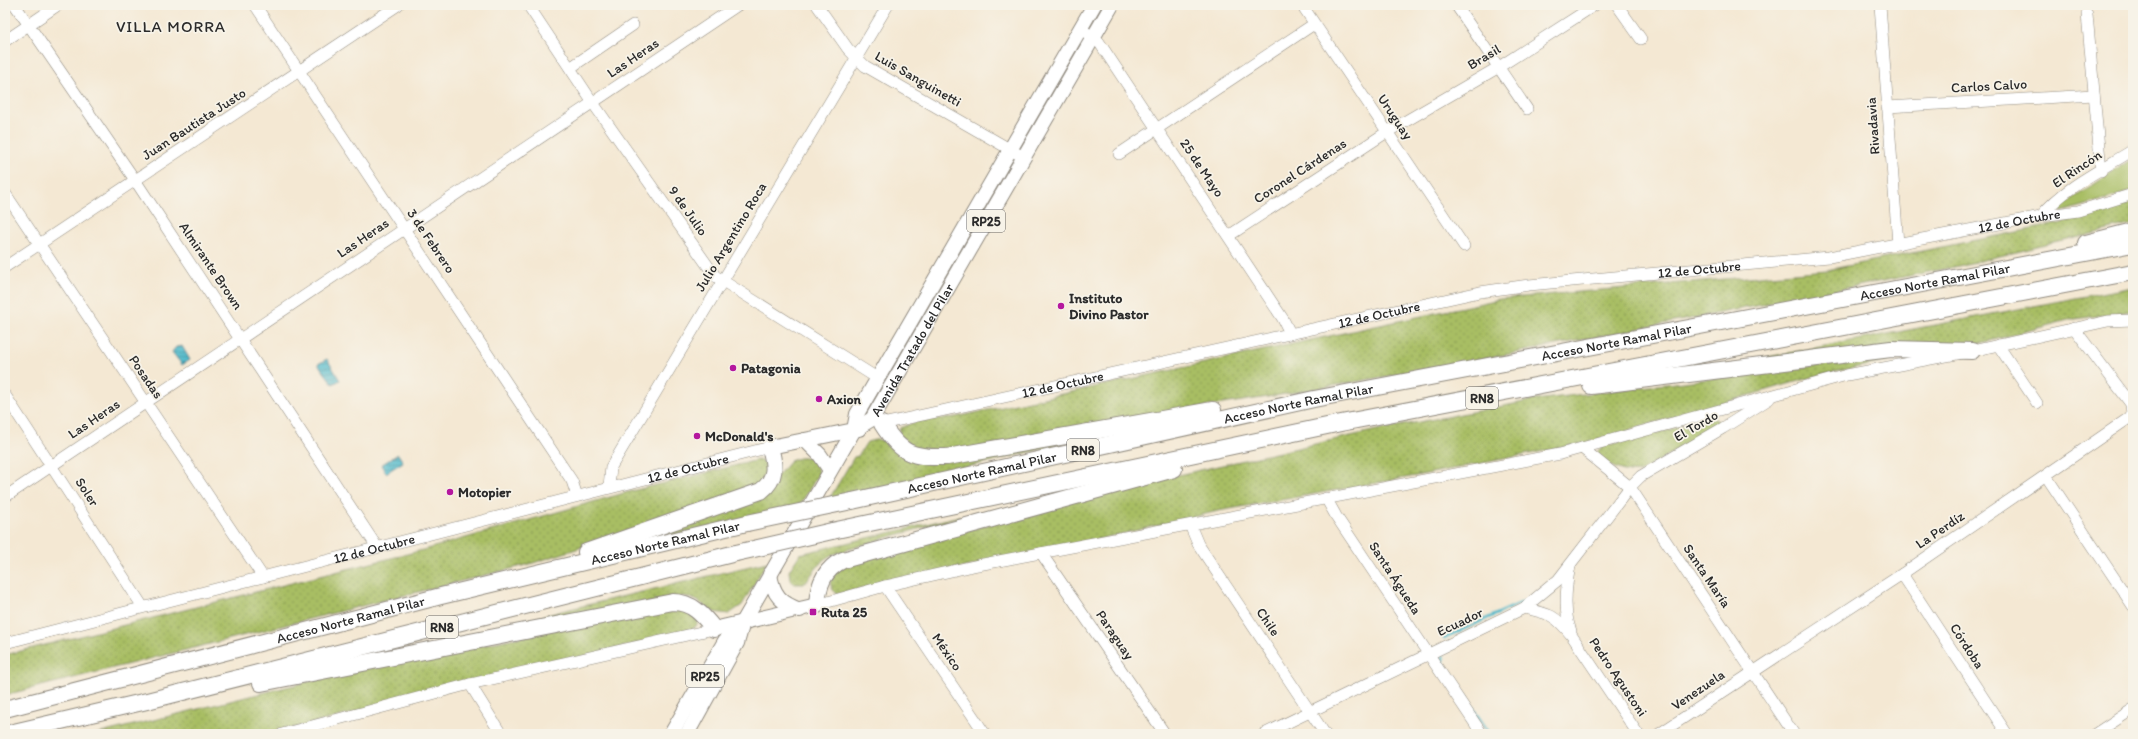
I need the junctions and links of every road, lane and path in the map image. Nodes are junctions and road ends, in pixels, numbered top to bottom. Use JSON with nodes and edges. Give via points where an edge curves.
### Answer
{"nodes":[{"id":1,"x":15,"y":5,"type":"edge"},
{"id":2,"x":58,"y":5,"type":"edge"},
{"id":3,"x":255,"y":5,"type":"edge"},
{"id":4,"x":398,"y":5,"type":"edge"},
{"id":5,"x":528,"y":5,"type":"edge"},
{"id":6,"x":738,"y":5,"type":"edge"},
{"id":7,"x":817,"y":5,"type":"edge"},
{"id":8,"x":888,"y":5,"type":"edge"},
{"id":9,"x":1094,"y":5,"type":"edge"},
{"id":10,"x":1112,"y":5,"type":"edge"},
{"id":11,"x":1302,"y":5,"type":"edge"},
{"id":12,"x":1456,"y":5,"type":"edge"},
{"id":13,"x":1595,"y":5,"type":"edge"},
{"id":14,"x":1617,"y":5,"type":"edge"},
{"id":15,"x":1880,"y":5,"type":"edge"},
{"id":16,"x":2087,"y":14,"type":"dead end"},
{"id":17,"x":1314,"y":24,"type":"junction"},
{"id":18,"x":28,"y":25,"type":"junction"},
{"id":19,"x":633,"y":26,"type":"dead end"},
{"id":20,"x":1080,"y":28,"type":"junction"},
{"id":21,"x":1093,"y":36,"type":"junction"},
{"id":22,"x":1641,"y":39,"type":"dead end"},
{"id":23,"x":5,"y":40,"type":"edge"},
{"id":24,"x":857,"y":59,"type":"junction"},
{"id":25,"x":1499,"y":67,"type":"junction"},
{"id":26,"x":570,"y":68,"type":"junction"},
{"id":27,"x":300,"y":72,"type":"junction"},
{"id":28,"x":2094,"y":95,"type":"junction"},
{"id":29,"x":593,"y":103,"type":"junction"},
{"id":30,"x":1887,"y":107,"type":"junction"},
{"id":31,"x":1527,"y":109,"type":"dead end"},
{"id":32,"x":1158,"y":129,"type":"junction"},
{"id":33,"x":1386,"y":132,"type":"junction"},
{"id":34,"x":1009,"y":148,"type":"junction"},
{"id":35,"x":2133,"y":150,"type":"edge"},
{"id":36,"x":1119,"y":154,"type":"dead end"},
{"id":37,"x":1023,"y":157,"type":"junction"},
{"id":38,"x":2101,"y":171,"type":"junction"},
{"id":39,"x":136,"y":180,"type":"junction"},
{"id":40,"x":5,"y":193,"type":"edge"},
{"id":41,"x":2133,"y":194,"type":"edge"},
{"id":42,"x":2041,"y":216,"type":"junction"},
{"id":43,"x":405,"y":228,"type":"junction"},
{"id":44,"x":2133,"y":231,"type":"edge"},
{"id":45,"x":1230,"y":235,"type":"junction"},
{"id":46,"x":39,"y":243,"type":"junction"},
{"id":47,"x":1898,"y":244,"type":"junction"},
{"id":48,"x":2133,"y":244,"type":"edge"},
{"id":49,"x":1464,"y":246,"type":"dead end"},
{"id":50,"x":5,"y":267,"type":"edge"},
{"id":51,"x":2133,"y":272,"type":"edge"},
{"id":52,"x":1981,"y":273,"type":"junction"},
{"id":53,"x":721,"y":281,"type":"junction"},
{"id":54,"x":2133,"y":320,"type":"edge"},
{"id":55,"x":2074,"y":328,"type":"junction"},
{"id":56,"x":1290,"y":333,"type":"junction"},
{"id":57,"x":241,"y":338,"type":"junction"},
{"id":58,"x":1998,"y":345,"type":"junction"},
{"id":59,"x":1972,"y":351,"type":"junction"},
{"id":60,"x":877,"y":378,"type":"junction"},
{"id":61,"x":1523,"y":390,"type":"junction"},
{"id":62,"x":1778,"y":394,"type":"junction"},
{"id":63,"x":5,"y":395,"type":"edge"},
{"id":64,"x":1314,"y":399,"type":"junction"},
{"id":65,"x":145,"y":402,"type":"junction"},
{"id":66,"x":2037,"y":403,"type":"dead end"},
{"id":67,"x":1717,"y":410,"type":"junction"},
{"id":68,"x":882,"y":424,"type":"junction"},
{"id":69,"x":1341,"y":424,"type":"junction"},
{"id":70,"x":1723,"y":428,"type":"junction"},
{"id":71,"x":854,"y":430,"type":"junction"},
{"id":72,"x":805,"y":440,"type":"junction"},
{"id":73,"x":770,"y":447,"type":"junction"},
{"id":74,"x":1582,"y":448,"type":"junction"},
{"id":75,"x":52,"y":465,"type":"junction"},
{"id":76,"x":830,"y":470,"type":"junction"},
{"id":77,"x":2046,"y":476,"type":"junction"},
{"id":78,"x":609,"y":487,"type":"junction"},
{"id":79,"x":1630,"y":487,"type":"junction"},
{"id":80,"x":577,"y":496,"type":"junction"},
{"id":81,"x":5,"y":497,"type":"edge"},
{"id":82,"x":1326,"y":498,"type":"junction"},
{"id":83,"x":1190,"y":525,"type":"junction"},
{"id":84,"x":377,"y":547,"type":"junction"},
{"id":85,"x":1041,"y":553,"type":"junction"},
{"id":86,"x":1571,"y":564,"type":"junction"},
{"id":87,"x":770,"y":574,"type":"junction"},
{"id":88,"x":1902,"y":574,"type":"junction"},
{"id":89,"x":262,"y":577,"type":"junction"},
{"id":90,"x":885,"y":586,"type":"junction"},
{"id":91,"x":1545,"y":593,"type":"junction"},
{"id":92,"x":441,"y":596,"type":"junction"},
{"id":93,"x":1567,"y":602,"type":"junction"},
{"id":94,"x":817,"y":605,"type":"junction"},
{"id":95,"x":2133,"y":606,"type":"edge"},
{"id":96,"x":143,"y":607,"type":"junction"},
{"id":97,"x":1524,"y":608,"type":"junction"},
{"id":98,"x":800,"y":610,"type":"junction"},
{"id":99,"x":1547,"y":614,"type":"junction"},
{"id":100,"x":743,"y":622,"type":"junction"},
{"id":101,"x":714,"y":629,"type":"junction"},
{"id":102,"x":1572,"y":636,"type":"junction"},
{"id":103,"x":5,"y":643,"type":"edge"},
{"id":104,"x":1427,"y":654,"type":"junction"},
{"id":105,"x":1753,"y":672,"type":"junction"},
{"id":106,"x":470,"y":684,"type":"junction"},
{"id":107,"x":147,"y":702,"type":"junction"},
{"id":108,"x":5,"y":709,"type":"edge"},
{"id":109,"x":2133,"y":709,"type":"edge"},
{"id":110,"x":1310,"y":712,"type":"junction"},
{"id":111,"x":9,"y":733,"type":"edge"},
{"id":112,"x":282,"y":734,"type":"edge"},
{"id":113,"x":501,"y":734,"type":"edge"},
{"id":114,"x":671,"y":734,"type":"edge"},
{"id":115,"x":687,"y":734,"type":"edge"},
{"id":116,"x":985,"y":734,"type":"edge"},
{"id":117,"x":1165,"y":734,"type":"edge"},
{"id":118,"x":1264,"y":734,"type":"edge"},
{"id":119,"x":1325,"y":734,"type":"edge"},
{"id":120,"x":1482,"y":734,"type":"edge"},
{"id":121,"x":1638,"y":734,"type":"edge"},
{"id":122,"x":1659,"y":734,"type":"edge"},
{"id":123,"x":1794,"y":734,"type":"edge"},
{"id":124,"x":2007,"y":734,"type":"edge"},
{"id":125,"x":2095,"y":734,"type":"edge"}],
"edges":[{"from":1,"to":18,"type":"street","name":"Almirante Brown"},
{"from":2,"to":18,"type":"street"},
{"from":3,"to":27,"type":"street","name":"3 de Febrero"},
{"from":4,"to":27,"type":"street","name":"Juan Bautista Justo"},
{"from":5,"to":26,"type":"street","name":"9 de Julio"},
{"from":6,"to":29,"type":"street","name":"Las Heras"},
{"from":7,"to":24,"type":"street","name":"Luis Sanguinetti"},
{"from":8,"to":24,"type":"street","name":"Julio Argentino Roca"},
{"from":9,"to":20,"type":"main road","name":"Avenida Tratado del Pilar","number":"RP25"},
{"from":10,"to":21,"type":"main road","name":"Avenida Tratado del Pilar","number":"RP25"},
{"from":11,"to":17,"type":"street","name":"Uruguay"},
{"from":12,"to":25,"type":"street"},
{"from":13,"to":25,"type":"street","name":"Brasil"},
{"from":14,"to":22,"type":"street"},
{"from":15,"to":30,"type":"street","name":"Rivadavia"},
{"from":16,"to":28,"type":"street"},
{"from":17,"to":32,"type":"street"},
{"from":17,"to":33,"type":"street","name":"Uruguay"},
{"from":18,"to":23,"type":"street"},
{"from":18,"to":39,"type":"street","name":"Almirante Brown"},
{"from":19,"to":26,"type":"street"},
{"from":20,"to":21,"type":"street","name":"25 de Mayo"},
{"from":20,"to":34,"type":"main road","name":"Avenida Tratado del Pilar","number":"RP25"},
{"from":21,"to":32,"type":"street","name":"25 de Mayo","via":[[1100,42]]},
{"from":21,"to":37,"type":"main road","name":"Avenida Tratado del Pilar","number":"RP25"},
{"from":24,"to":34,"type":"street","name":"Luis Sanguinetti"},
{"from":24,"to":53,"type":"street","name":"Julio Argentino Roca"},
{"from":25,"to":31,"type":"street"},
{"from":25,"to":33,"type":"street","name":"Brasil"},
{"from":26,"to":29,"type":"street","name":"9 de Julio"},
{"from":27,"to":39,"type":"street","name":"Juan Bautista Justo"},
{"from":27,"to":43,"type":"street","name":"3 de Febrero"},
{"from":28,"to":30,"type":"street","name":"Carlos Calvo"},
{"from":28,"to":38,"type":"street"},
{"from":29,"to":43,"type":"street","name":"Las Heras"},
{"from":29,"to":53,"type":"street","name":"9 de Julio"},
{"from":30,"to":47,"type":"street","name":"Rivadavia"},
{"from":32,"to":36,"type":"street"},
{"from":32,"to":45,"type":"street","name":"25 de Mayo"},
{"from":33,"to":45,"type":"street","name":"Coronel Cárdenas"},
{"from":33,"to":49,"type":"street","name":"Uruguay"},
{"from":34,"to":37,"type":"street","name":"Luis Sanguinetti"},
{"from":34,"to":60,"type":"main road","name":"Avenida Tratado del Pilar","number":"RP25"},
{"from":35,"to":38,"type":"street","name":"El Rincón"},
{"from":37,"to":71,"type":"main road","name":"Avenida Tratado del Pilar","number":"RP25","via":[[872,419]]},
{"from":38,"to":42,"type":"street","name":"El Rincón","via":[[2075,187],[2046,209]]},
{"from":39,"to":46,"type":"street","name":"Juan Bautista Justo"},
{"from":39,"to":57,"type":"street","name":"Almirante Brown"},
{"from":40,"to":46,"type":"street","name":"Posadas"},
{"from":41,"to":42,"type":"street","name":"12 de Octubre","via":[[2078,211]]},
{"from":42,"to":47,"type":"street","name":"12 de Octubre"},
{"from":43,"to":57,"type":"street","name":"Las Heras"},
{"from":43,"to":80,"type":"street","name":"3 de Febrero","via":[[572,481]]},
{"from":44,"to":52,"type":"highway"},
{"from":45,"to":56,"type":"street","name":"25 de Mayo"},
{"from":46,"to":50,"type":"street","name":"Juan Bautista Justo"},
{"from":46,"to":65,"type":"street","name":"Posadas"},
{"from":47,"to":56,"type":"street","name":"12 de Octubre","via":[[1814,260],[1506,288]]},
{"from":48,"to":52,"type":"highway","name":"Acceso Norte Ramal Pilar","number":"RN8"},
{"from":51,"to":61,"type":"highway","name":"Acceso Norte Ramal Pilar","number":"RN8"},
{"from":52,"to":64,"type":"highway","name":"Acceso Norte Ramal Pilar","number":"RN8"},
{"from":53,"to":60,"type":"street","name":"9 de Julio"},
{"from":53,"to":78,"type":"street","name":"Julio Argentino Roca","via":[[611,467]]},
{"from":54,"to":55,"type":"street","via":[[2108,321]]},
{"from":55,"to":58,"type":"street"},
{"from":55,"to":77,"type":"street","name":"La Perdíz","via":[[2131,404],[2132,410],[2129,418]]},
{"from":56,"to":68,"type":"street","name":"12 de Octubre"},
{"from":57,"to":65,"type":"street","name":"Las Heras"},
{"from":57,"to":84,"type":"street","name":"Almirante Brown"},
{"from":58,"to":59,"type":"street"},
{"from":58,"to":66,"type":"street"},
{"from":59,"to":61,"type":"highway","via":[[1891,349],[1606,385]]},
{"from":59,"to":62,"type":"street","via":[[1847,375]]},
{"from":60,"to":71,"type":"main road","name":"Avenida Tratado del Pilar","number":"RP25","via":[[856,414]]},
{"from":61,"to":69,"type":"highway","name":"Acceso Norte Ramal Pilar","number":"RN8"},
{"from":62,"to":67,"type":"street"},
{"from":62,"to":70,"type":"street","name":"El Tordo"},
{"from":63,"to":75,"type":"street","name":"Soler"},
{"from":64,"to":68,"type":"highway","via":[[1219,409],[947,457],[926,457],[906,452],[894,442]]},
{"from":64,"to":92,"type":"highway","name":"Acceso Norte Ramal Pilar","number":"RN8","bridge":true,"via":[[747,523]]},
{"from":65,"to":75,"type":"street","name":"Las Heras"},
{"from":65,"to":89,"type":"street","name":"Posadas"},
{"from":67,"to":70,"type":"street"},
{"from":67,"to":74,"type":"street"},
{"from":68,"to":71,"type":"main road","name":"12 de Octubre"},
{"from":69,"to":94,"type":"highway","via":[[843,560],[824,576],[819,588]]},
{"from":69,"to":107,"type":"highway","name":"Acceso Norte Ramal Pilar","number":"RN8","bridge":true,"via":[[736,553]]},
{"from":70,"to":79,"type":"street","name":"El Tordo","via":[[1641,476]]},
{"from":71,"to":72,"type":"main road","name":"12 de Octubre"},
{"from":71,"to":76,"type":"main road","number":"RP25"},
{"from":72,"to":73,"type":"main road","name":"12 de Octubre"},
{"from":72,"to":76,"type":"main road"},
{"from":73,"to":78,"type":"street","name":"12 de Octubre"},
{"from":73,"to":92,"type":"highway","via":[[774,462],[773,476],[769,484],[758,493],[600,547]]},
{"from":74,"to":79,"type":"street","name":"Santa María"},
{"from":74,"to":82,"type":"street"},
{"from":75,"to":81,"type":"street","name":"Las Heras"},
{"from":75,"to":96,"type":"street","name":"Soler"},
{"from":76,"to":87,"type":"main road","number":"RP25"},
{"from":77,"to":88,"type":"street","name":"La Perdíz"},
{"from":77,"to":95,"type":"street"},
{"from":78,"to":80,"type":"street","name":"12 de Octubre"},
{"from":79,"to":86,"type":"street","name":"Ecuador"},
{"from":79,"to":105,"type":"street","name":"Santa María"},
{"from":80,"to":84,"type":"street","name":"12 de Octubre"},
{"from":82,"to":83,"type":"street"},
{"from":82,"to":104,"type":"street","name":"Santa Águeda"},
{"from":83,"to":85,"type":"street"},
{"from":83,"to":110,"type":"street","name":"Chile","via":[[1198,544]]},
{"from":84,"to":89,"type":"street","name":"12 de Octubre"},
{"from":85,"to":90,"type":"street"},
{"from":85,"to":117,"type":"street","name":"Paraguay"},
{"from":86,"to":91,"type":"street","name":"Ecuador"},
{"from":86,"to":93,"type":"street","name":"Pedro Agustoni"},
{"from":87,"to":98,"type":"main road","via":[[777,597]]},
{"from":87,"to":100,"type":"main road","number":"RP25"},
{"from":88,"to":105,"type":"street","name":"La Perdíz"},
{"from":88,"to":124,"type":"street","name":"Córdoba"},
{"from":89,"to":96,"type":"street","name":"12 de Octubre"},
{"from":90,"to":94,"type":"street"},
{"from":90,"to":116,"type":"street","name":"México"},
{"from":91,"to":93,"type":"street","via":[[1558,592]]},
{"from":91,"to":97,"type":"street","name":"Ecuador"},
{"from":91,"to":99,"type":"street","via":[[1541,607]]},
{"from":92,"to":108,"type":"highway","name":"Acceso Norte Ramal Pilar","number":"RN8"},
{"from":93,"to":99,"type":"street","via":[[1557,613]]},
{"from":93,"to":102,"type":"street","name":"Pedro Agustoni","via":[[1567,619]]},
{"from":94,"to":98,"type":"main road"},
{"from":96,"to":103,"type":"street","name":"12 de Octubre"},
{"from":97,"to":99,"type":"street"},
{"from":97,"to":104,"type":"street","name":"Ecuador"},
{"from":98,"to":100,"type":"main road"},
{"from":99,"to":102,"type":"street","name":"Pedro Agustoni","via":[[1556,617]]},
{"from":100,"to":101,"type":"main road"},
{"from":100,"to":114,"type":"main road","number":"RP25","via":[[726,639]]},
{"from":100,"to":115,"type":"main road","number":"RP25","via":[[736,643]]},
{"from":101,"to":106,"type":"street"},
{"from":101,"to":107,"type":"highway","via":[[695,608],[684,603],[672,602],[216,692]]},
{"from":102,"to":121,"type":"street","name":"Pedro Agustoni"},
{"from":104,"to":110,"type":"street","name":"Ecuador"},
{"from":104,"to":120,"type":"street","name":"Santa Águeda"},
{"from":105,"to":122,"type":"street","name":"Venezuela"},
{"from":105,"to":123,"type":"street","name":"Santa María"},
{"from":106,"to":112,"type":"street"},
{"from":106,"to":113,"type":"street"},
{"from":107,"to":111,"type":"highway","name":"Acceso Norte Ramal Pilar","number":"RN8"},
{"from":109,"to":125,"type":"street"},
{"from":110,"to":118,"type":"street","name":"Ecuador"},
{"from":110,"to":119,"type":"street","name":"Chile"}]}
